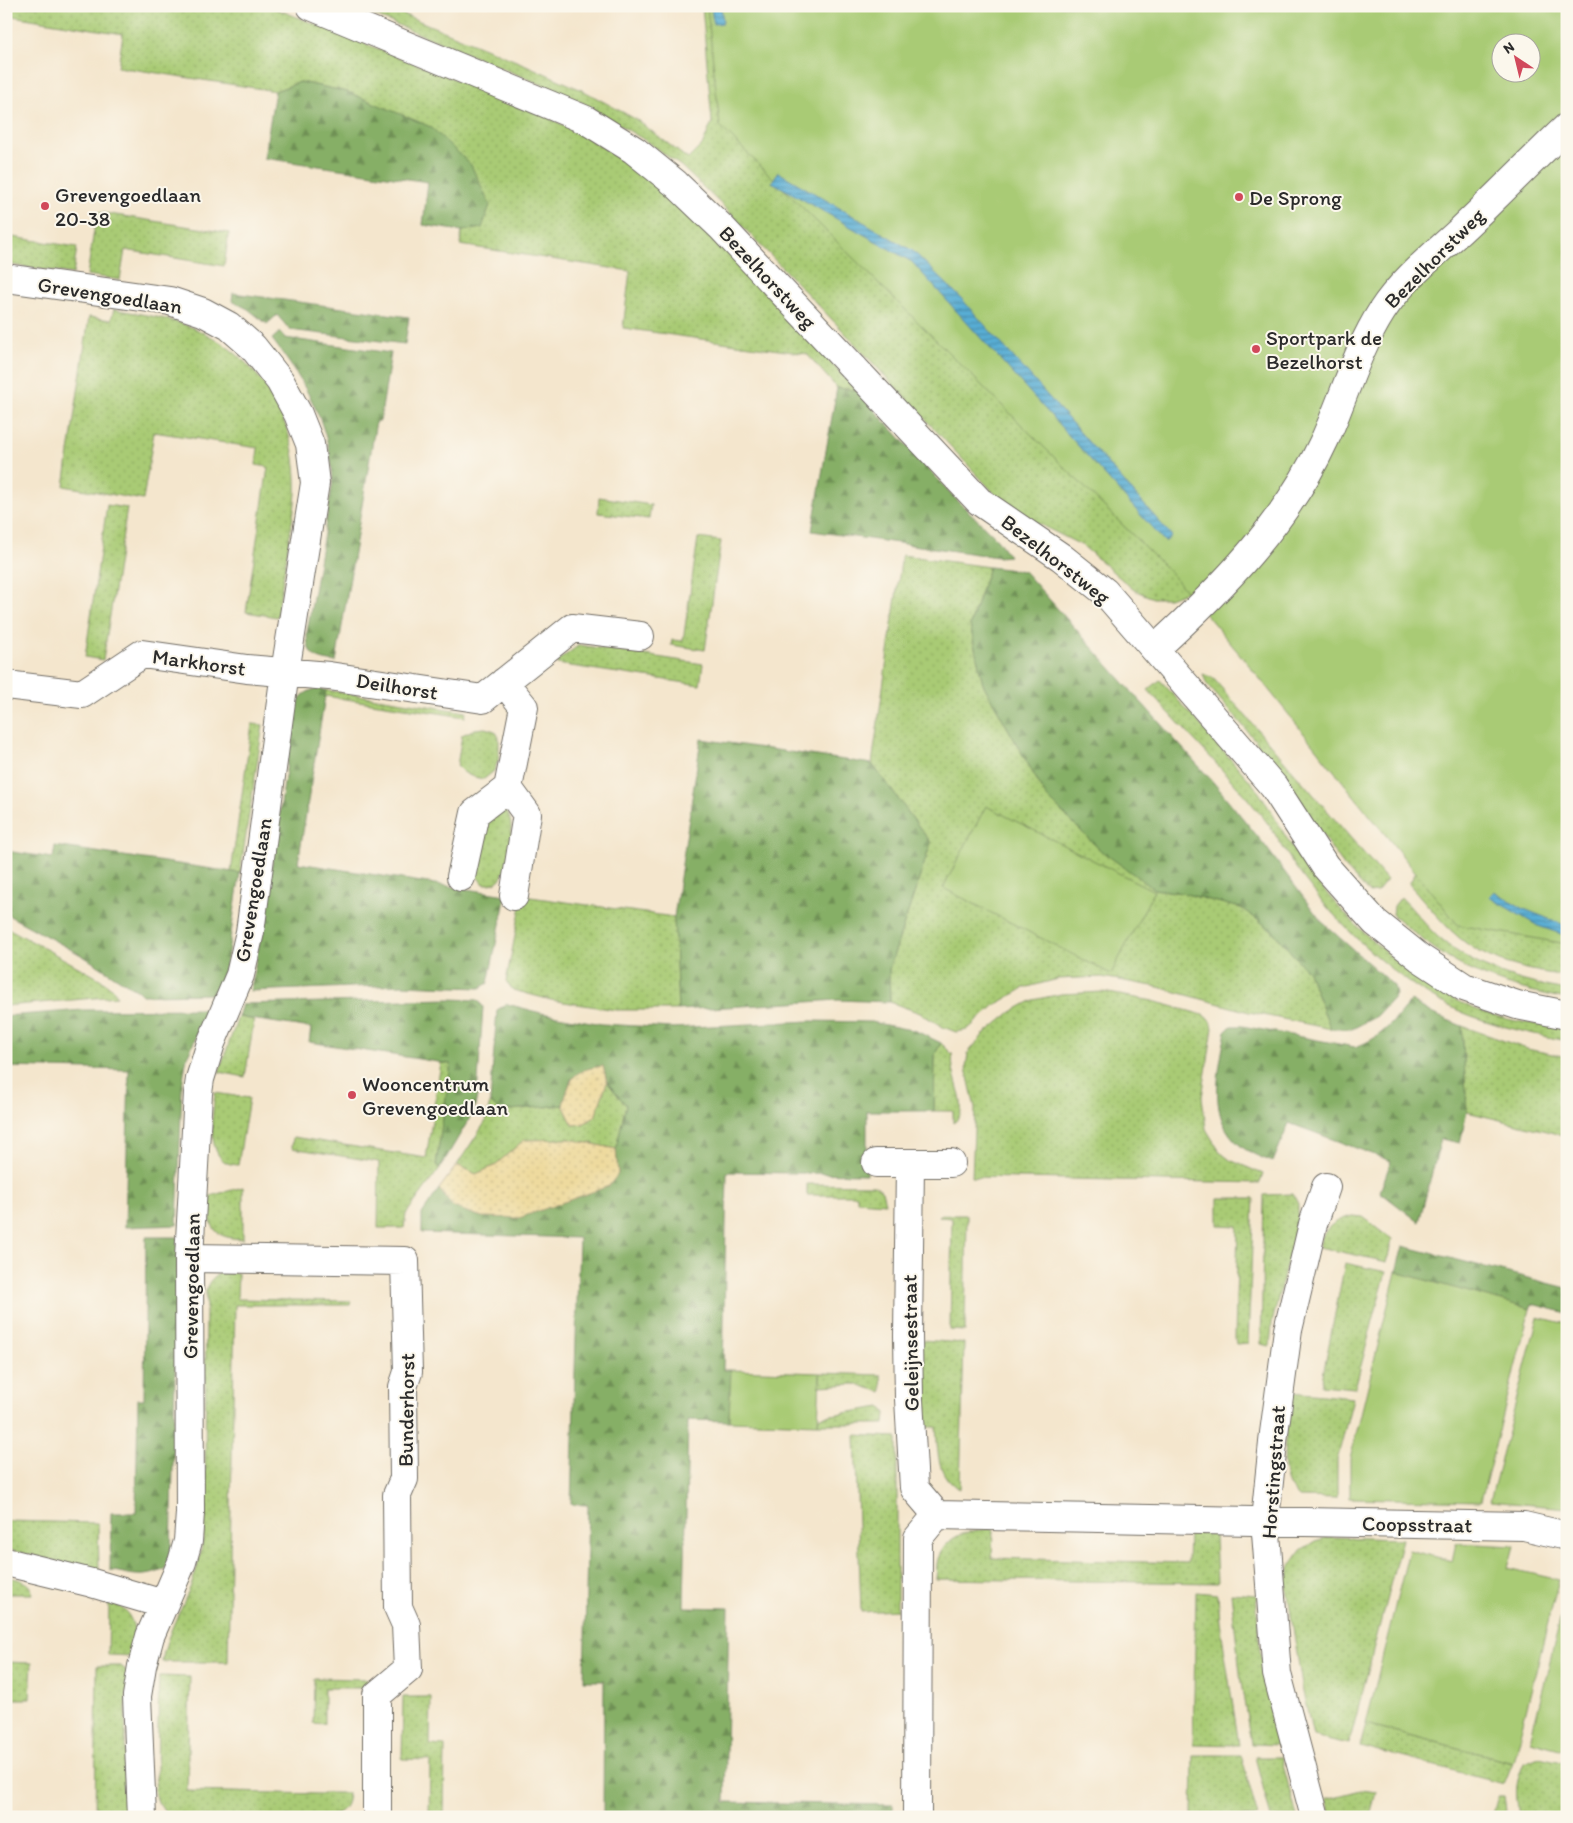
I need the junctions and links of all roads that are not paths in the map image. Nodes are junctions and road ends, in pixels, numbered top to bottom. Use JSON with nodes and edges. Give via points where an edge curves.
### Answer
{"nodes":[{"id":1,"x":311,"y":6,"type":"edge"},
{"id":2,"x":1567,"y":127,"type":"edge"},
{"id":3,"x":6,"y":278,"type":"edge"},
{"id":4,"x":640,"y":636,"type":"dead end"},
{"id":5,"x":1155,"y":649,"type":"junction"},
{"id":6,"x":285,"y":672,"type":"junction"},
{"id":7,"x":504,"y":682,"type":"junction"},
{"id":8,"x":6,"y":684,"type":"edge"},
{"id":9,"x":508,"y":788,"type":"junction"},
{"id":10,"x":461,"y":877,"type":"dead end"},
{"id":11,"x":514,"y":896,"type":"dead end"},
{"id":12,"x":1567,"y":1016,"type":"edge"},
{"id":13,"x":876,"y":1163,"type":"dead end"},
{"id":14,"x":910,"y":1163,"type":"junction"},
{"id":15,"x":951,"y":1163,"type":"dead end"},
{"id":16,"x":1326,"y":1187,"type":"dead end"},
{"id":17,"x":189,"y":1258,"type":"junction"},
{"id":18,"x":937,"y":1515,"type":"junction"},
{"id":19,"x":1266,"y":1520,"type":"junction"},
{"id":20,"x":1567,"y":1536,"type":"edge"},
{"id":21,"x":6,"y":1562,"type":"edge"},
{"id":22,"x":163,"y":1604,"type":"junction"},
{"id":23,"x":142,"y":1817,"type":"edge"},
{"id":24,"x":377,"y":1817,"type":"edge"},
{"id":25,"x":917,"y":1817,"type":"edge"},
{"id":26,"x":1315,"y":1817,"type":"edge"}],
"edges":[{"from":1,"to":5,"type":"street","name":"Bezelhorstweg","via":[[586,120],[634,150],[722,228],[979,501],[1104,592]]},
{"from":2,"to":5,"type":"street","name":"Bezelhorstweg","via":[[1404,283],[1382,311],[1362,350],[1325,439],[1301,485],[1272,527],[1206,602]]},
{"from":3,"to":6,"type":"street","name":"Grevengoedlaan","via":[[170,301],[204,312],[230,326],[253,347],[280,381],[310,444],[315,483]]},
{"from":4,"to":7,"type":"street","name":"Deilhorst","via":[[572,628]]},
{"from":5,"to":12,"type":"street","name":"Bezelhorstweg","via":[[1274,787],[1325,866],[1375,922],[1420,958],[1464,987],[1517,1005]]},
{"from":6,"to":7,"type":"street","name":"Deilhorst","via":[[482,699]]},
{"from":6,"to":8,"type":"street","name":"Markhorst","via":[[142,654],[82,694]]},
{"from":6,"to":17,"type":"street","name":"Grevengoedlaan","via":[[250,932],[240,975],[211,1043],[198,1093]]},
{"from":7,"to":9,"type":"street","via":[[524,707]]},
{"from":9,"to":10,"type":"street","via":[[475,813]]},
{"from":9,"to":11,"type":"street","via":[[527,814]]},
{"from":13,"to":14,"type":"street"},
{"from":14,"to":15,"type":"street"},
{"from":14,"to":18,"type":"street","name":"Geleijnsestraat","via":[[908,1336],[914,1488]]},
{"from":16,"to":19,"type":"street","name":"Horstingstraat","via":[[1313,1224],[1288,1330]]},
{"from":17,"to":22,"type":"street","name":"Grevengoedlaan","via":[[188,1541]]},
{"from":17,"to":24,"type":"street","name":"Bunderhorst","via":[[405,1261],[408,1372],[403,1386],[404,1479],[397,1504],[398,1606],[406,1625],[408,1669],[377,1696]]},
{"from":18,"to":19,"type":"street"},
{"from":18,"to":25,"type":"street","via":[[918,1538]]},
{"from":19,"to":20,"type":"street","name":"Coopsstraat","via":[[1524,1526]]},
{"from":19,"to":26,"type":"street","name":"Horstingstraat","via":[[1277,1674]]},
{"from":21,"to":22,"type":"street","via":[[98,1584]]},
{"from":22,"to":23,"type":"street","name":"Grevengoedlaan","via":[[146,1651],[137,1696]]}]}
